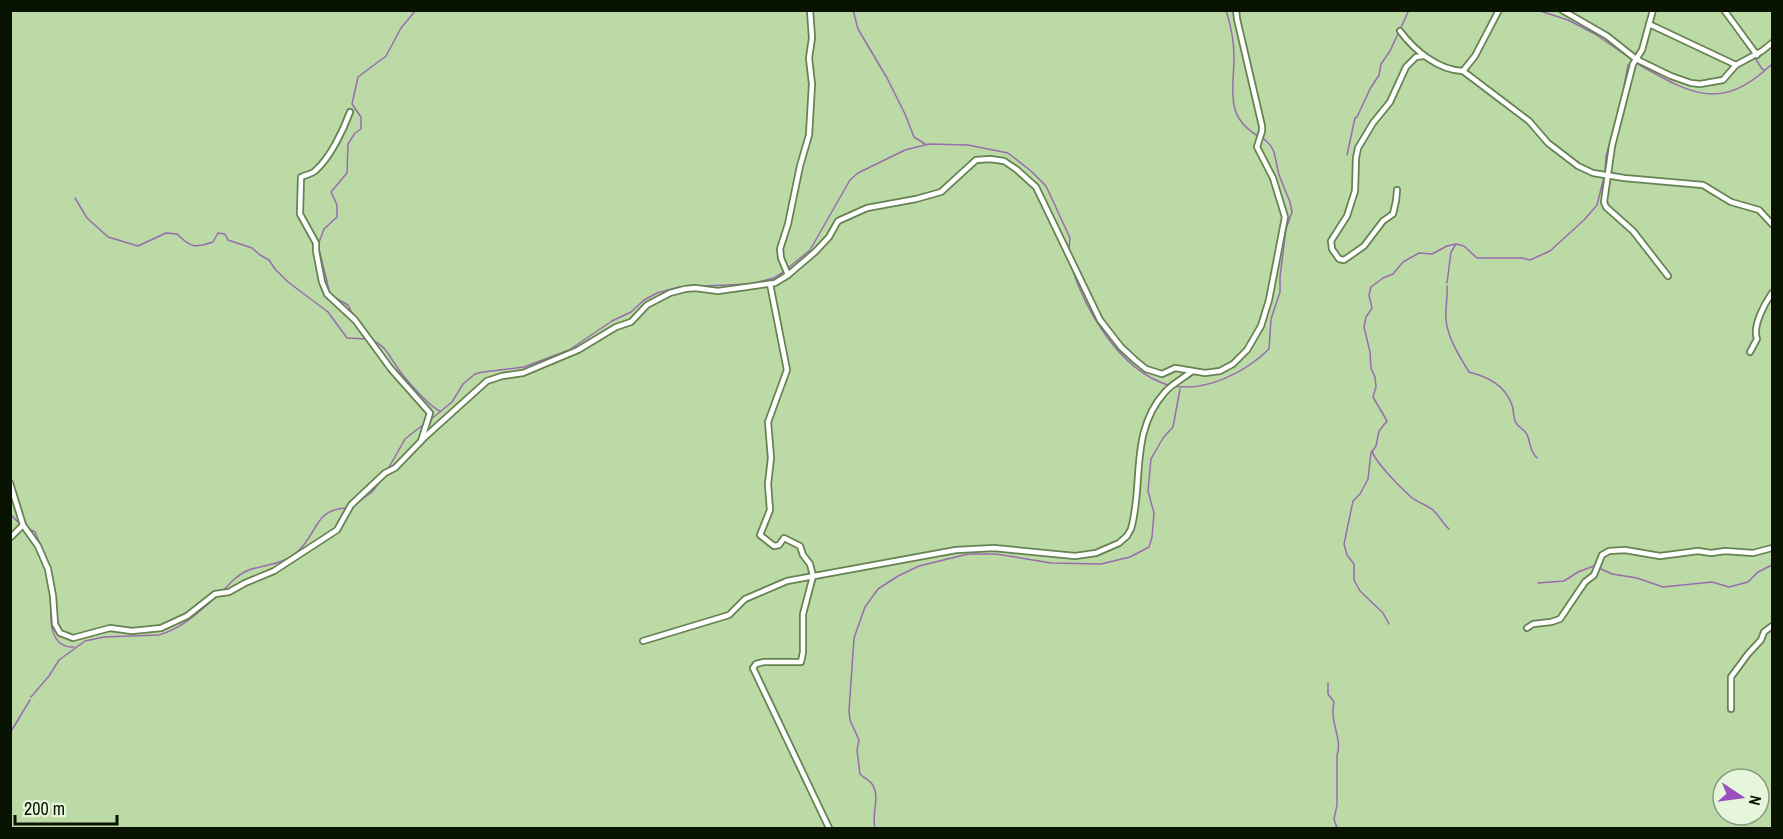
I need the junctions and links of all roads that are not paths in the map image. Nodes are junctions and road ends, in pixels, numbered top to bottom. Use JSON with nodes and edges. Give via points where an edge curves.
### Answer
{"nodes":[{"id":1,"x":810,"y":10,"type":"edge"},
{"id":2,"x":1236,"y":10,"type":"edge"},
{"id":3,"x":1499,"y":10,"type":"edge"},
{"id":4,"x":1562,"y":10,"type":"edge"},
{"id":5,"x":1653,"y":10,"type":"edge"},
{"id":6,"x":1724,"y":10,"type":"edge"},
{"id":7,"x":1649,"y":24,"type":"junction"},
{"id":8,"x":1400,"y":31,"type":"dead end"},
{"id":9,"x":1773,"y":43,"type":"edge"},
{"id":10,"x":1756,"y":55,"type":"junction"},
{"id":11,"x":1423,"y":56,"type":"junction"},
{"id":12,"x":1634,"y":61,"type":"junction"},
{"id":13,"x":1736,"y":65,"type":"junction"},
{"id":14,"x":1463,"y":72,"type":"junction"},
{"id":15,"x":350,"y":112,"type":"dead end"},
{"id":16,"x":1609,"y":175,"type":"junction"},
{"id":17,"x":1396,"y":190,"type":"dead end"},
{"id":18,"x":1773,"y":224,"type":"edge"},
{"id":19,"x":788,"y":274,"type":"junction"},
{"id":20,"x":1668,"y":276,"type":"dead end"},
{"id":21,"x":770,"y":284,"type":"junction"},
{"id":22,"x":1773,"y":293,"type":"edge"},
{"id":23,"x":1750,"y":352,"type":"dead end"},
{"id":24,"x":1191,"y":372,"type":"junction"},
{"id":25,"x":421,"y":441,"type":"junction"},
{"id":26,"x":10,"y":483,"type":"edge"},
{"id":27,"x":23,"y":525,"type":"junction"},
{"id":28,"x":10,"y":538,"type":"edge"},
{"id":29,"x":1773,"y":548,"type":"edge"},
{"id":30,"x":813,"y":576,"type":"junction"},
{"id":31,"x":1773,"y":626,"type":"edge"},
{"id":32,"x":1527,"y":628,"type":"dead end"},
{"id":33,"x":643,"y":641,"type":"dead end"},
{"id":34,"x":1731,"y":709,"type":"dead end"},
{"id":35,"x":829,"y":828,"type":"edge"}],
"edges":[{"from":1,"to":19,"type":"street","via":[[810,130],[780,249]]},
{"from":2,"to":24,"type":"street","via":[[1262,131],[1257,147],[1273,178],[1285,217],[1269,300],[1253,342],[1227,368]]},
{"from":3,"to":14,"type":"street"},
{"from":4,"to":12,"type":"street","via":[[1607,36]]},
{"from":5,"to":7,"type":"street"},
{"from":6,"to":10,"type":"street"},
{"from":7,"to":12,"type":"street","via":[[1642,50]]},
{"from":7,"to":13,"type":"street"},
{"from":8,"to":11,"type":"street"},
{"from":9,"to":10,"type":"street"},
{"from":10,"to":13,"type":"street"},
{"from":11,"to":14,"type":"street"},
{"from":11,"to":17,"type":"street","via":[[1406,67],[1390,102],[1358,148],[1355,191],[1347,216],[1331,241],[1339,259],[1344,260],[1361,248],[1393,214]]},
{"from":12,"to":13,"type":"street","via":[[1700,84],[1723,80]]},
{"from":12,"to":16,"type":"street","via":[[1608,163]]},
{"from":14,"to":16,"type":"street","via":[[1529,121],[1548,143],[1578,166]]},
{"from":15,"to":25,"type":"street","via":[[315,172],[302,177],[300,214],[316,243],[327,294],[355,320],[385,362],[430,412]]},
{"from":16,"to":18,"type":"street","via":[[1703,185],[1731,202],[1754,208]]},
{"from":16,"to":20,"type":"street","via":[[1603,198],[1606,207],[1633,231]]},
{"from":19,"to":21,"type":"street"},
{"from":19,"to":24,"type":"street","via":[[829,237],[841,219],[867,208],[941,192],[976,160],[998,159],[1016,169],[1041,193],[1090,302],[1121,347],[1152,372],[1162,374],[1175,368]]},
{"from":21,"to":25,"type":"street","via":[[718,291],[685,288],[657,299],[641,309],[631,322],[611,329],[586,346],[523,373],[487,381]]},
{"from":21,"to":30,"type":"street","via":[[787,370],[768,422],[770,510],[760,535],[774,546],[784,538],[800,546]]},
{"from":22,"to":23,"type":"street","via":[[1766,302]]},
{"from":24,"to":30,"type":"street","via":[[1167,389],[1154,409],[1142,440],[1131,529],[1124,539],[1106,550],[1075,556],[994,548],[956,550]]},
{"from":25,"to":27,"type":"street","via":[[351,505],[337,530],[274,572],[215,594],[187,616],[161,628],[110,628],[73,638],[63,636],[55,624],[48,569]]},
{"from":26,"to":27,"type":"street"},
{"from":27,"to":28,"type":"street"},
{"from":29,"to":32,"type":"street","via":[[1753,553],[1725,550],[1660,556],[1609,551],[1602,555],[1594,575],[1560,619]]},
{"from":30,"to":33,"type":"street","via":[[783,582],[751,596],[737,604],[729,615]]},
{"from":30,"to":35,"type":"street","via":[[803,614],[801,662],[764,662],[753,668]]},
{"from":31,"to":34,"type":"street","via":[[1764,632],[1731,677]]}]}
